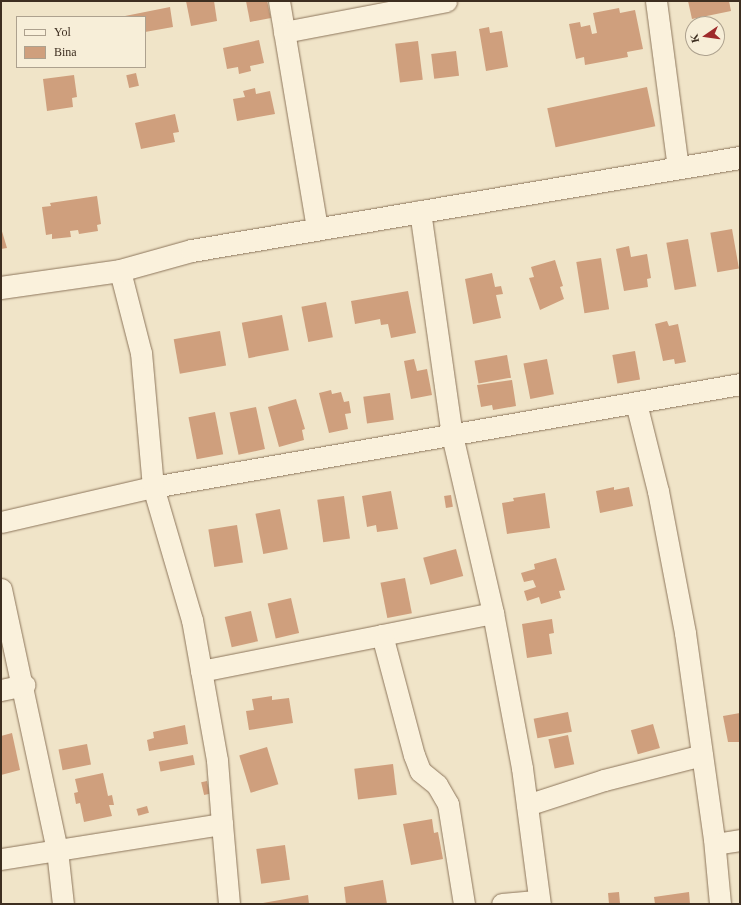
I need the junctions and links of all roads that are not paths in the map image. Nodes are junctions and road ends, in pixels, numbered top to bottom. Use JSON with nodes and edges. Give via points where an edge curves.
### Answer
{"nodes":[{"id":1,"x":279,"y":1,"type":"edge"},
{"id":2,"x":446,"y":1,"type":"edge"},
{"id":3,"x":656,"y":1,"type":"edge"},
{"id":4,"x":284,"y":32,"type":"junction"},
{"id":5,"x":740,"y":158,"type":"edge"},
{"id":6,"x":678,"y":168,"type":"junction"},
{"id":7,"x":420,"y":211,"type":"junction"},
{"id":8,"x":317,"y":229,"type":"junction"},
{"id":9,"x":120,"y":271,"type":"junction"},
{"id":10,"x":1,"y":288,"type":"edge"},
{"id":11,"x":740,"y":384,"type":"edge"},
{"id":12,"x":636,"y":403,"type":"junction"},
{"id":13,"x":452,"y":435,"type":"junction"},
{"id":14,"x":153,"y":487,"type":"junction"},
{"id":15,"x":1,"y":522,"type":"edge"},
{"id":16,"x":1,"y":589,"type":"edge"},
{"id":17,"x":493,"y":613,"type":"junction"},
{"id":18,"x":382,"y":635,"type":"junction"},
{"id":19,"x":201,"y":671,"type":"junction"},
{"id":20,"x":24,"y":685,"type":"junction"},
{"id":21,"x":1,"y":690,"type":"edge"},
{"id":22,"x":702,"y":755,"type":"junction"},
{"id":23,"x":527,"y":805,"type":"junction"},
{"id":24,"x":222,"y":824,"type":"junction"},
{"id":25,"x":740,"y":840,"type":"edge"},
{"id":26,"x":715,"y":844,"type":"junction"},
{"id":27,"x":57,"y":850,"type":"junction"},
{"id":28,"x":1,"y":860,"type":"edge"},
{"id":29,"x":539,"y":903,"type":"edge"},
{"id":30,"x":63,"y":904,"type":"edge"},
{"id":31,"x":229,"y":904,"type":"edge"},
{"id":32,"x":464,"y":904,"type":"edge"},
{"id":33,"x":502,"y":904,"type":"edge"},
{"id":34,"x":720,"y":904,"type":"edge"}],
"edges":[{"from":1,"to":4,"type":"street"},
{"from":2,"to":4,"type":"street"},
{"from":3,"to":6,"type":"street"},
{"from":4,"to":8,"type":"street"},
{"from":5,"to":6,"type":"street"},
{"from":6,"to":7,"type":"street"},
{"from":7,"to":8,"type":"street"},
{"from":7,"to":13,"type":"street"},
{"from":8,"to":9,"type":"street","via":[[192,251]]},
{"from":9,"to":10,"type":"street"},
{"from":9,"to":14,"type":"street","via":[[141,353]]},
{"from":11,"to":12,"type":"street"},
{"from":12,"to":13,"type":"street"},
{"from":12,"to":22,"type":"street","via":[[658,491],[685,633]]},
{"from":13,"to":14,"type":"street"},
{"from":13,"to":17,"type":"street"},
{"from":14,"to":15,"type":"street"},
{"from":14,"to":19,"type":"street","via":[[192,620]]},
{"from":16,"to":20,"type":"street"},
{"from":17,"to":18,"type":"street"},
{"from":17,"to":23,"type":"street"},
{"from":18,"to":19,"type":"street"},
{"from":18,"to":32,"type":"street","via":[[420,771],[437,785],[448,804]]},
{"from":19,"to":24,"type":"street","via":[[217,760]]},
{"from":20,"to":21,"type":"street"},
{"from":20,"to":27,"type":"street"},
{"from":22,"to":23,"type":"street","via":[[604,780]]},
{"from":22,"to":26,"type":"street"},
{"from":23,"to":29,"type":"street"},
{"from":24,"to":27,"type":"street"},
{"from":24,"to":31,"type":"street"},
{"from":25,"to":26,"type":"street"},
{"from":26,"to":34,"type":"street"},
{"from":27,"to":28,"type":"street"},
{"from":27,"to":30,"type":"street"},
{"from":29,"to":33,"type":"street"}]}
